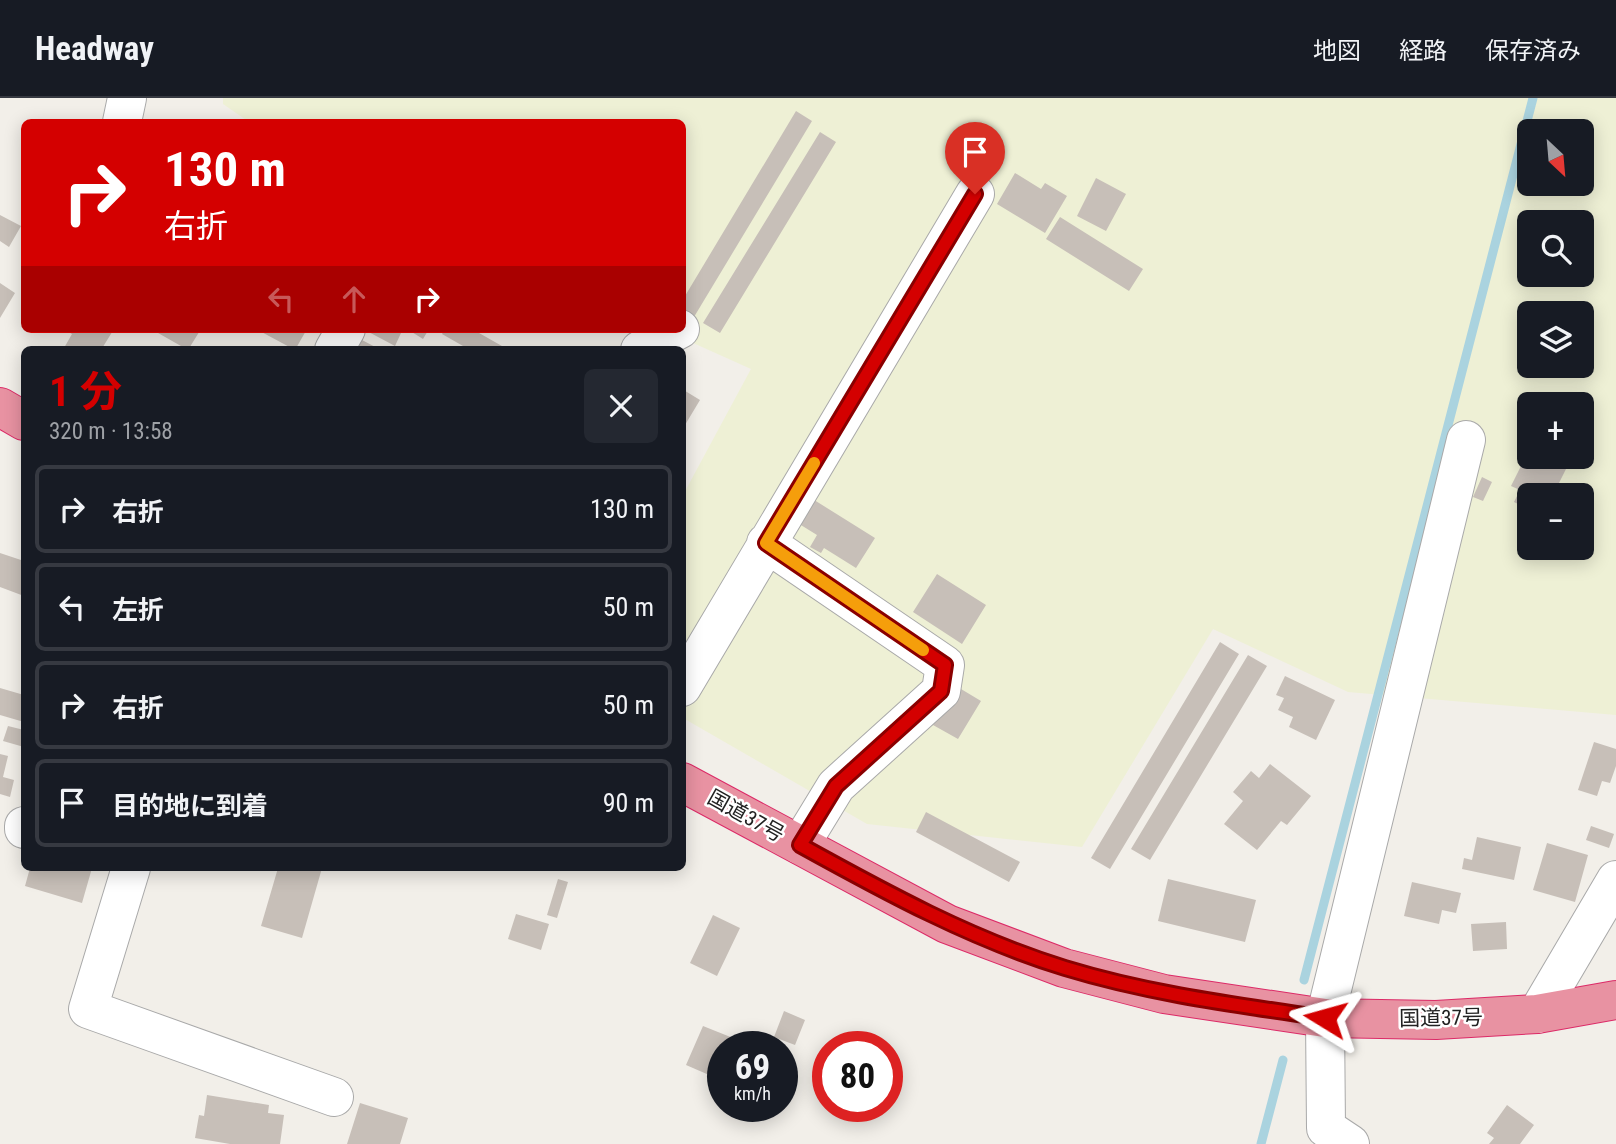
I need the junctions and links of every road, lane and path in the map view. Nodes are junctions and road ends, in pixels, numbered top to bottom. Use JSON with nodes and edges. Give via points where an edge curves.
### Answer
{"nodes":[{"id":1,"x":127,"y":98,"type":"edge"},
{"id":2,"x":123,"y":119,"type":"edge"},
{"id":3,"x":975,"y":194,"type":"dead end"},
{"id":4,"x":672,"y":333,"type":"edge"},
{"id":5,"x":648,"y":346,"type":"edge"},
{"id":6,"x":0,"y":407,"type":"edge"},
{"id":7,"x":21,"y":419,"type":"edge"},
{"id":8,"x":1466,"y":440,"type":"dead end"},
{"id":9,"x":766,"y":543,"type":"junction"},
{"id":10,"x":686,"y":680,"type":"edge"},
{"id":11,"x":686,"y":784,"type":"edge"},
{"id":12,"x":800,"y":845,"type":"junction"},
{"id":13,"x":130,"y":871,"type":"edge"},
{"id":14,"x":1616,"y":880,"type":"edge"},
{"id":15,"x":1616,"y":1000,"type":"edge"},
{"id":16,"x":1537,"y":1014,"type":"junction"},
{"id":17,"x":1325,"y":1018,"type":"junction"},
{"id":18,"x":334,"y":1097,"type":"dead end"},
{"id":19,"x":1350,"y":1144,"type":"edge"}],
"edges":[{"from":1,"to":2,"type":"street"},
{"from":3,"to":9,"type":"street"},
{"from":4,"to":5,"type":"street"},
{"from":6,"to":7,"type":"highway"},
{"from":8,"to":17,"type":"street"},
{"from":9,"to":10,"type":"street"},
{"from":9,"to":12,"type":"street","via":[[945,665],[941,691],[836,786]]},
{"from":11,"to":12,"type":"highway","name":"国道37号"},
{"from":12,"to":17,"type":"highway","name":"国道37号","via":[[947,924],[1064,968],[1164,994]]},
{"from":13,"to":18,"type":"street","via":[[88,1009]]},
{"from":14,"to":16,"type":"street"},
{"from":15,"to":16,"type":"highway","name":"国道37号"},
{"from":16,"to":17,"type":"highway","name":"国道37号","via":[[1436,1020]]},
{"from":17,"to":19,"type":"street","via":[[1326,1128]]}]}
